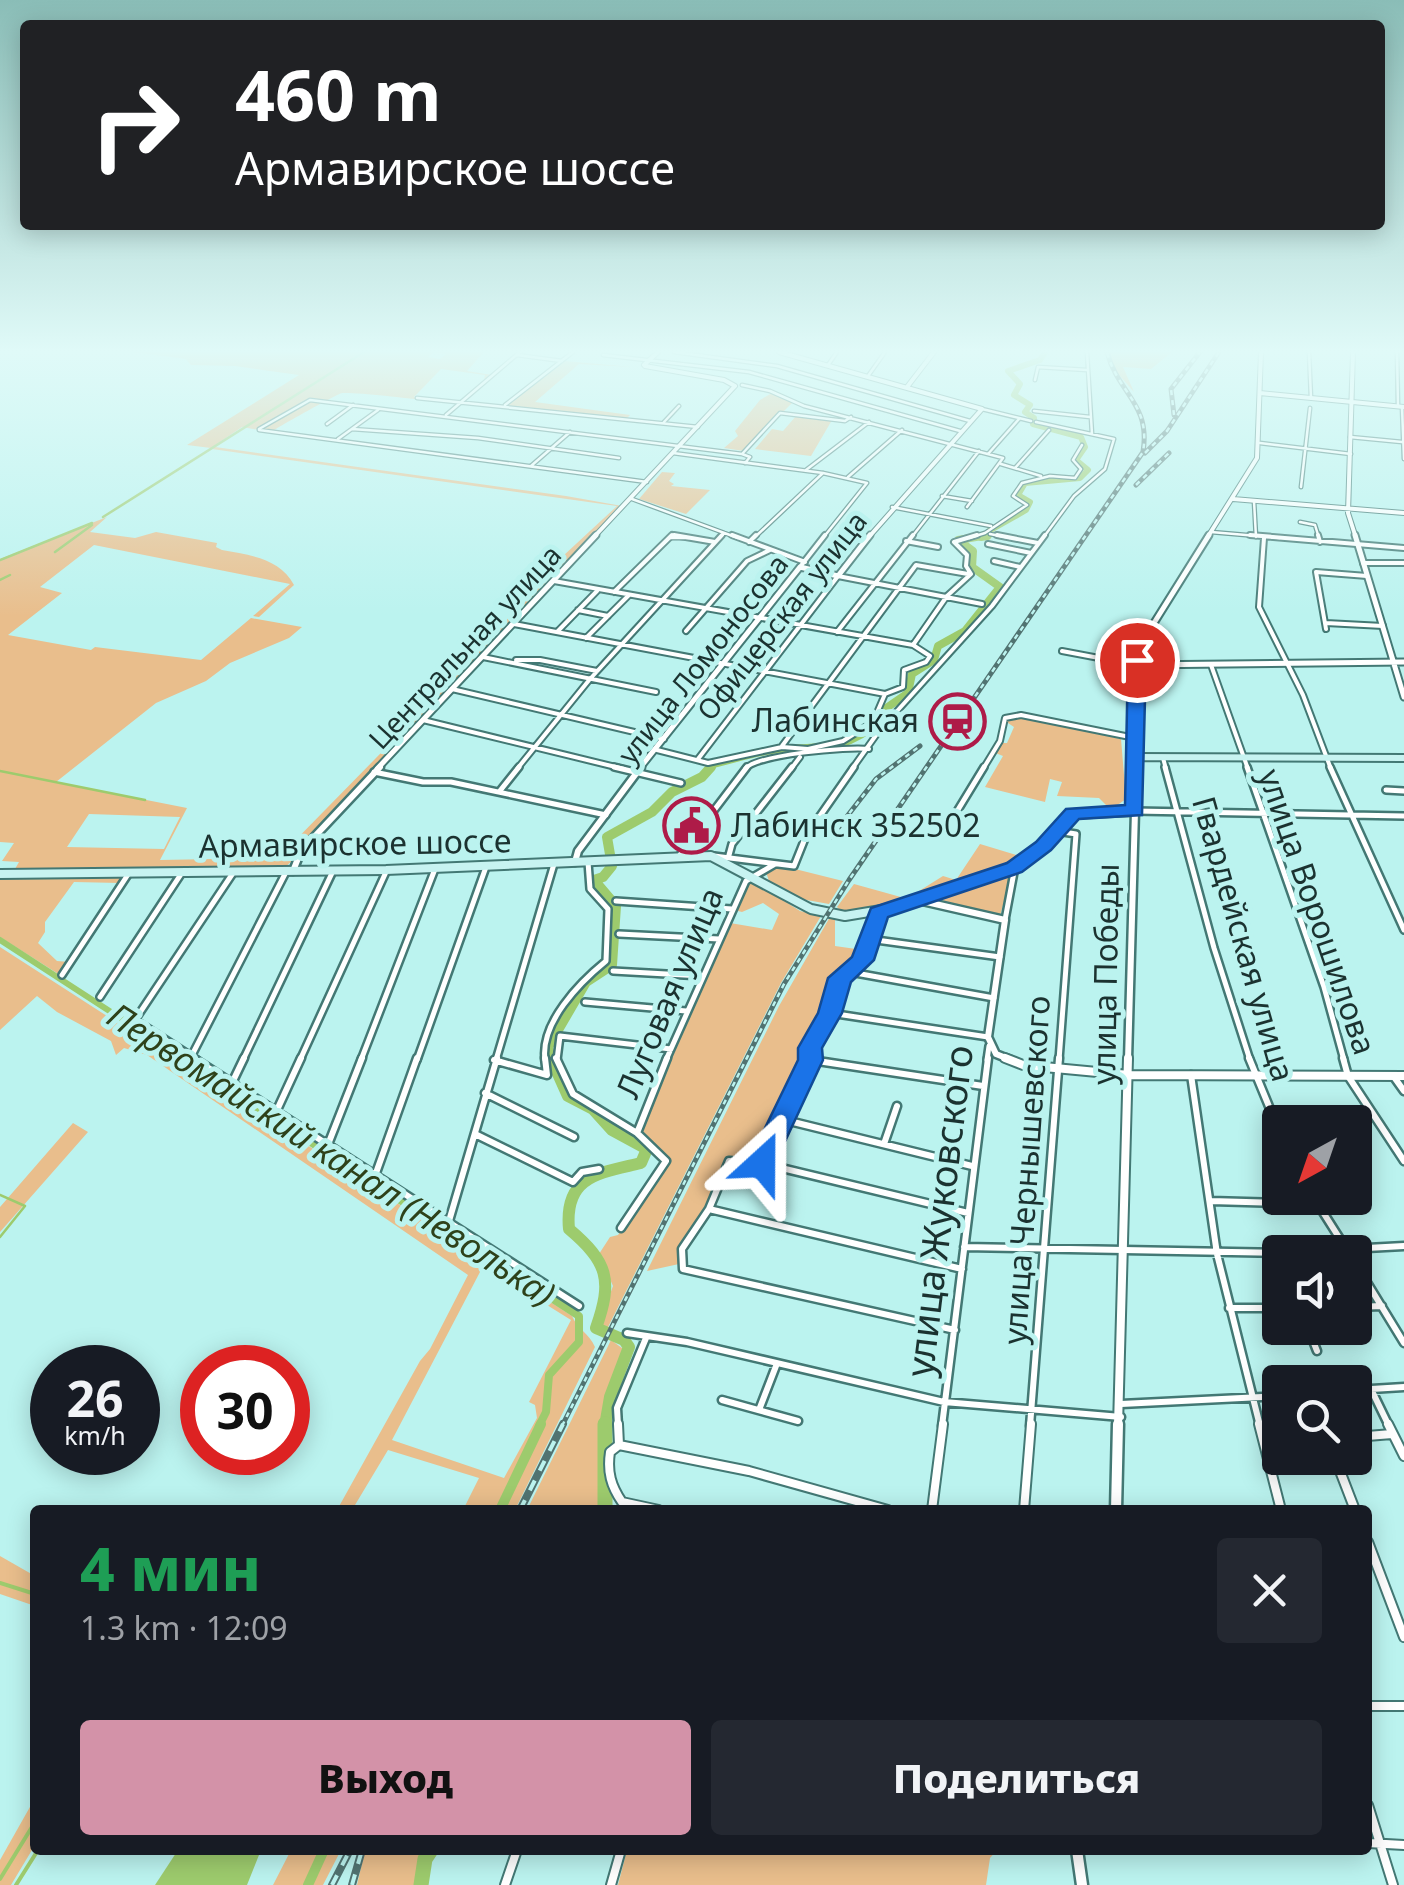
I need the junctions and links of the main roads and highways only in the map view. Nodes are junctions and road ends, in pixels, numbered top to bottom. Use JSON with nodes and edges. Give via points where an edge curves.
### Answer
{"nodes":[{"id":1,"x":1404,"y":758,"type":"edge"},
{"id":2,"x":1135,"y":810,"type":"joint"},
{"id":3,"x":0,"y":874,"type":"edge"}],
"edges":[{"from":1,"to":2,"type":"main road","name":"улица Победы","via":[[1134,757]]},
{"from":2,"to":3,"type":"main road","name":"Армавирское шоссе","via":[[1081,811],[1014,868],[878,913],[845,916],[782,896],[711,856],[334,872]]}]}
